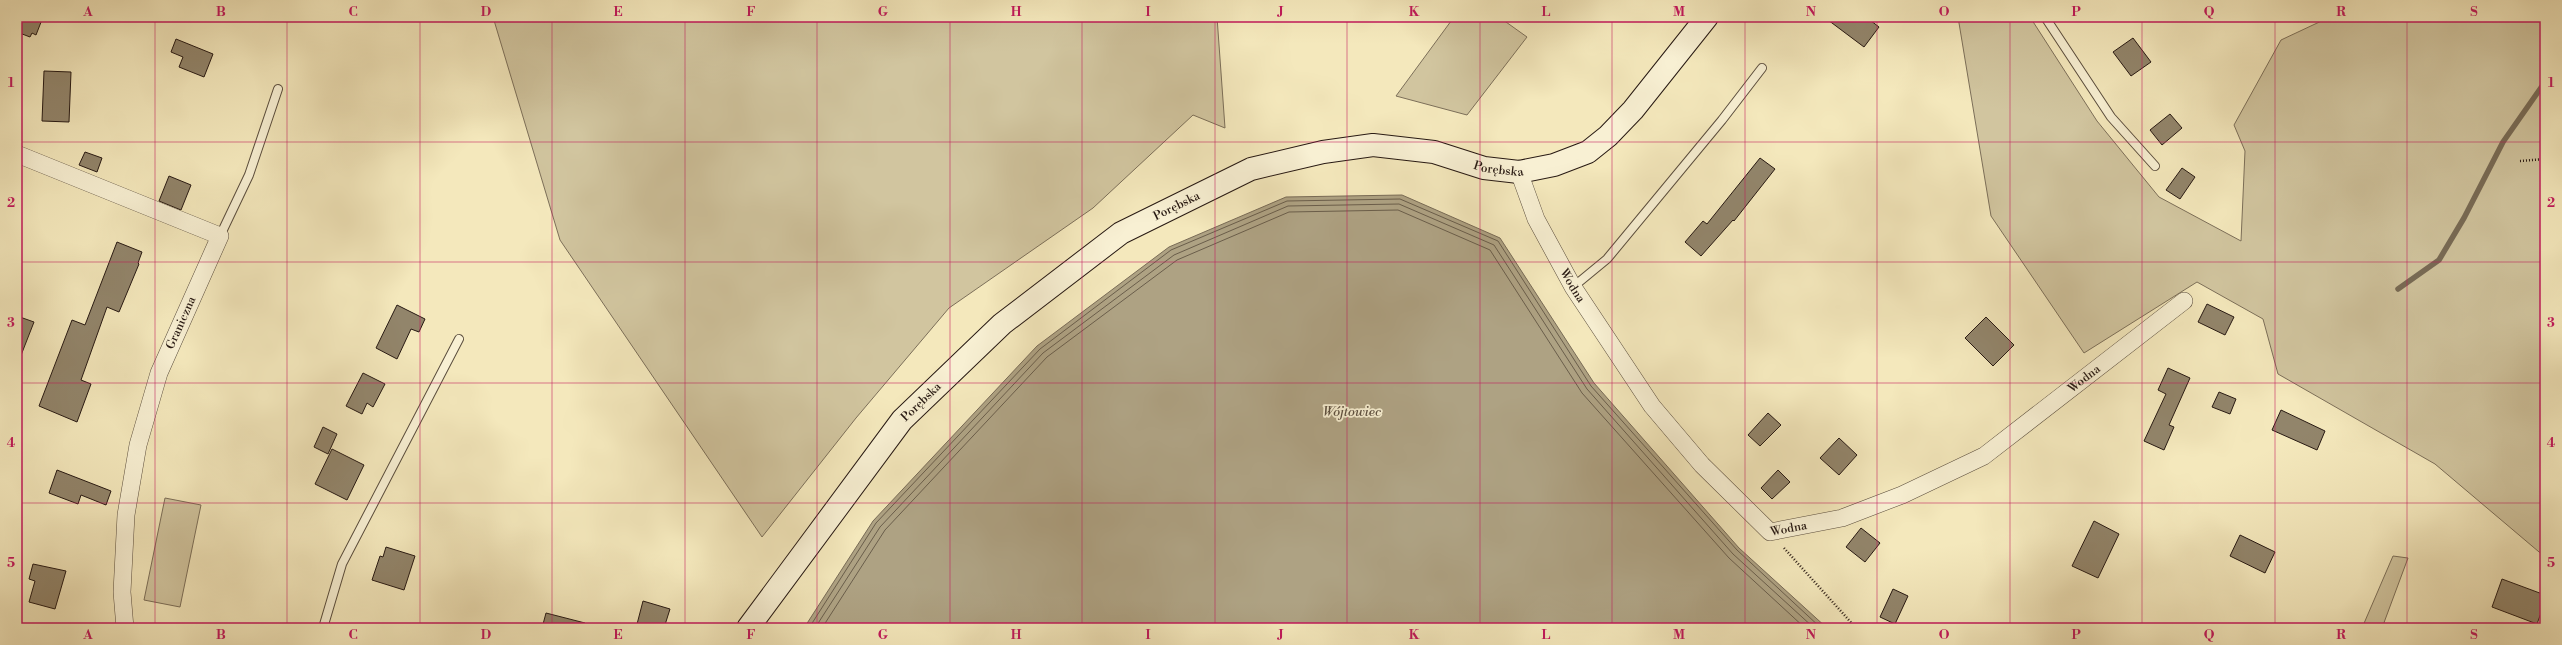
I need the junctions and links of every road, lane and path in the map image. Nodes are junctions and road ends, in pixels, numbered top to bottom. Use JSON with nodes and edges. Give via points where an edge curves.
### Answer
{"nodes":[{"id":1,"x":1707,"y":17,"type":"edge"},
{"id":2,"x":2045,"y":17,"type":"edge"},
{"id":3,"x":1762,"y":68,"type":"dead end"},
{"id":4,"x":278,"y":89,"type":"dead end"},
{"id":5,"x":17,"y":154,"type":"edge"},
{"id":6,"x":2545,"y":159,"type":"edge"},
{"id":7,"x":2520,"y":161,"type":"dead end"},
{"id":8,"x":2155,"y":166,"type":"dead end"},
{"id":9,"x":1519,"y":172,"type":"junction"},
{"id":10,"x":220,"y":236,"type":"junction"},
{"id":11,"x":1573,"y":287,"type":"junction"},
{"id":12,"x":2184,"y":301,"type":"dead end"},
{"id":13,"x":459,"y":339,"type":"dead end"},
{"id":14,"x":1770,"y":532,"type":"junction"},
{"id":15,"x":125,"y":628,"type":"edge"},
{"id":16,"x":323,"y":628,"type":"edge"},
{"id":17,"x":748,"y":628,"type":"edge"},
{"id":18,"x":1856,"y":628,"type":"edge"}],
"edges":[{"from":1,"to":9,"type":"street","name":"Porębska","via":[[1633,110],[1593,148],[1554,165]]},
{"from":2,"to":8,"type":"lane","via":[[2111,117]]},
{"from":3,"to":11,"type":"lane","via":[[1607,259]]},
{"from":4,"to":10,"type":"lane","via":[[249,176]]},
{"from":5,"to":10,"type":"street"},
{"from":6,"to":7,"type":"path"},
{"from":9,"to":11,"type":"street","name":"Wodna","via":[[1536,219]]},
{"from":9,"to":17,"type":"street","name":"Porębska","via":[[1484,168],[1434,152],[1373,145],[1323,152],[1251,169],[1121,233],[1002,324],[902,420]]},
{"from":10,"to":15,"type":"street","name":"Graniczna","via":[[159,372],[138,445],[126,515],[122,592]]},
{"from":11,"to":14,"type":"street","name":"Wodna","via":[[1652,406],[1702,465]]},
{"from":12,"to":14,"type":"street","name":"Wodna","via":[[1984,456],[1902,494],[1842,518]]},
{"from":13,"to":16,"type":"lane","via":[[342,564]]},
{"from":14,"to":18,"type":"path"}]}
